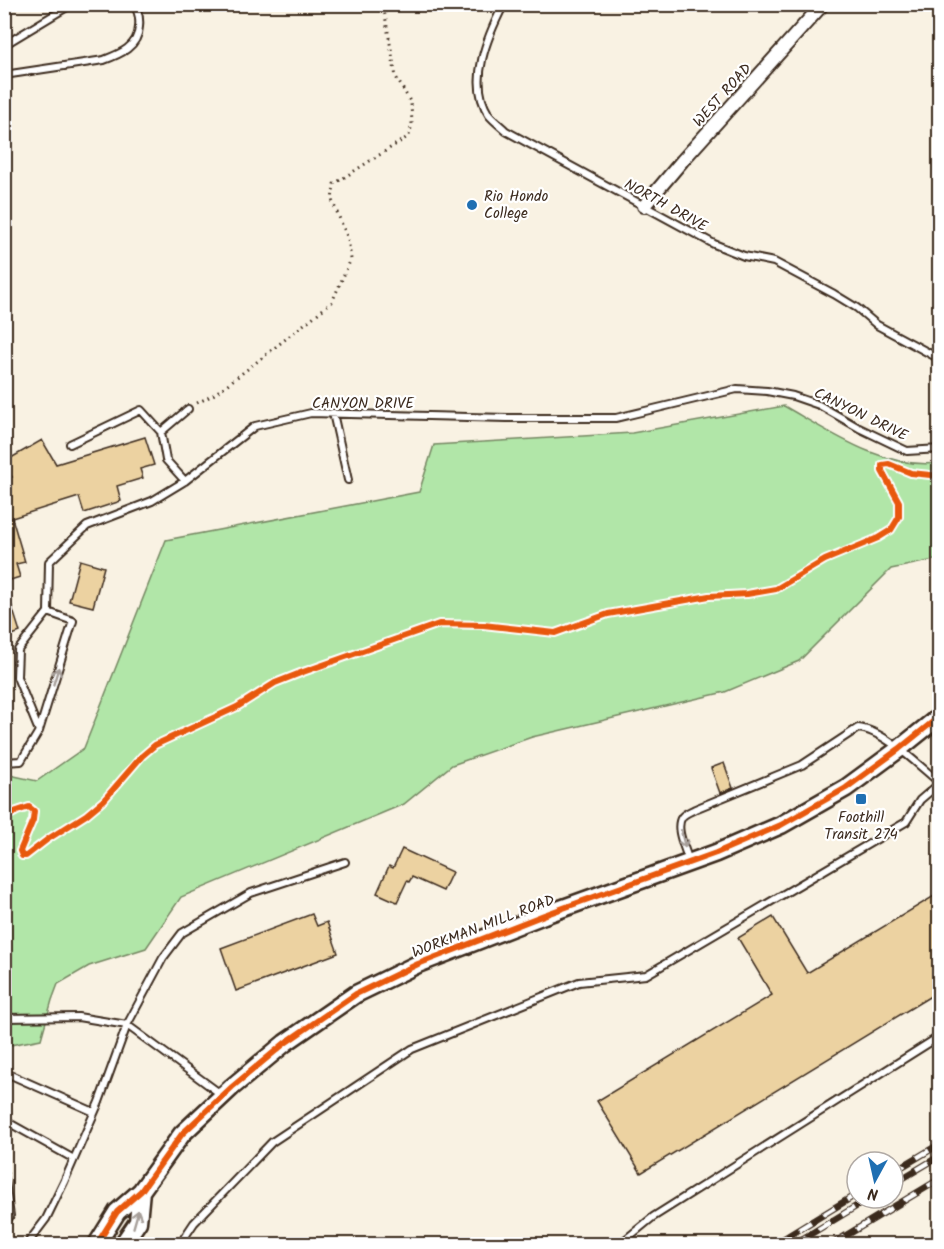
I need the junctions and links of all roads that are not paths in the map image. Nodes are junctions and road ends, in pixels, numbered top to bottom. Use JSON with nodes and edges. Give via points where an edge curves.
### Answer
{"nodes":[{"id":1,"x":72,"y":4,"type":"edge"},
{"id":2,"x":133,"y":4,"type":"edge"},
{"id":3,"x":504,"y":4,"type":"edge"},
{"id":4,"x":823,"y":4,"type":"edge"},
{"id":5,"x":937,"y":4,"type":"edge"},
{"id":6,"x":939,"y":12,"type":"edge"},
{"id":7,"x":4,"y":45,"type":"edge"},
{"id":8,"x":4,"y":75,"type":"edge"},
{"id":9,"x":645,"y":206,"type":"junction"},
{"id":10,"x":939,"y":359,"type":"edge"},
{"id":11,"x":188,"y":409,"type":"road end"},
{"id":12,"x":333,"y":413,"type":"junction"},
{"id":13,"x":161,"y":432,"type":"junction"},
{"id":14,"x":70,"y":444,"type":"dead end"},
{"id":15,"x":939,"y":449,"type":"edge"},
{"id":16,"x":348,"y":480,"type":"dead end"},
{"id":17,"x":185,"y":481,"type":"junction"},
{"id":18,"x":48,"y":612,"type":"junction"},
{"id":19,"x":939,"y":716,"type":"edge"},
{"id":20,"x":39,"y":731,"type":"junction"},
{"id":21,"x":899,"y":749,"type":"junction"},
{"id":22,"x":4,"y":762,"type":"edge"},
{"id":23,"x":939,"y":783,"type":"edge"},
{"id":24,"x":345,"y":862,"type":"dead end"},
{"id":25,"x":689,"y":862,"type":"junction"},
{"id":26,"x":4,"y":1018,"type":"edge"},
{"id":27,"x":127,"y":1025,"type":"junction"},
{"id":28,"x":939,"y":1036,"type":"edge"},
{"id":29,"x":4,"y":1072,"type":"edge"},
{"id":30,"x":223,"y":1096,"type":"junction"},
{"id":31,"x":94,"y":1112,"type":"junction"},
{"id":32,"x":4,"y":1120,"type":"edge"},
{"id":33,"x":74,"y":1159,"type":"junction"},
{"id":34,"x":4,"y":1175,"type":"edge"},
{"id":35,"x":141,"y":1191,"type":"junction"},
{"id":36,"x":4,"y":1225,"type":"edge"},
{"id":37,"x":27,"y":1245,"type":"edge"},
{"id":38,"x":97,"y":1245,"type":"edge"},
{"id":39,"x":123,"y":1245,"type":"edge"},
{"id":40,"x":180,"y":1245,"type":"edge"},
{"id":41,"x":620,"y":1245,"type":"edge"}],
"edges":[{"from":1,"to":7,"type":"lane"},
{"from":2,"to":8,"type":"lane","via":[[139,13],[139,33],[133,45],[119,55]]},
{"from":3,"to":9,"type":"lane","name":"NORTH DRIVE","via":[[484,50],[480,77],[480,93],[489,114],[520,140]]},
{"from":4,"to":9,"type":"street","name":"WEST ROAD"},
{"from":5,"to":6,"type":"lane"},
{"from":9,"to":10,"type":"lane","name":"NORTH DRIVE","via":[[714,244],[774,262]]},
{"from":11,"to":13,"type":"lane"},
{"from":12,"to":15,"type":"lane","name":"CANYON DRIVE","via":[[616,418],[737,389],[767,390],[819,405],[907,451]]},
{"from":12,"to":16,"type":"lane"},
{"from":12,"to":17,"type":"lane","name":"CANYON DRIVE","via":[[311,413],[255,426]]},
{"from":13,"to":14,"type":"lane","via":[[141,410]]},
{"from":13,"to":17,"type":"lane","via":[[166,460]]},
{"from":17,"to":18,"type":"lane","name":"CANYON DRIVE","via":[[152,501],[87,526],[49,562]]},
{"from":18,"to":20,"type":"lane","via":[[18,650],[17,677]]},
{"from":20,"to":18,"type":"lane","one_way":true,"via":[[73,621]]},
{"from":19,"to":21,"type":"street","name":"WORKMAN MILL ROAD"},
{"from":20,"to":22,"type":"lane","via":[[21,761]]},
{"from":21,"to":23,"type":"lane"},
{"from":21,"to":25,"type":"street","name":"WORKMAN MILL ROAD","via":[[846,788],[781,825]]},
{"from":21,"to":25,"type":"lane","one_way":true,"via":[[868,729],[858,728],[802,765],[695,809],[683,816],[680,824]]},
{"from":23,"to":40,"type":"lane","via":[[920,800],[906,822],[646,975],[579,982],[412,1049],[272,1142],[194,1223]]},
{"from":24,"to":27,"type":"lane","via":[[251,893],[182,933],[163,958]]},
{"from":25,"to":30,"type":"street","name":"WORKMAN MILL ROAD","via":[[428,960],[356,994],[285,1043]]},
{"from":26,"to":27,"type":"lane","via":[[78,1017]]},
{"from":27,"to":30,"type":"lane"},
{"from":27,"to":31,"type":"lane"},
{"from":28,"to":41,"type":"lane","via":[[652,1217]]},
{"from":29,"to":31,"type":"lane"},
{"from":30,"to":35,"type":"street","name":"WORKMAN MILL ROAD","via":[[182,1134]]},
{"from":31,"to":33,"type":"lane"},
{"from":32,"to":33,"type":"lane"},
{"from":33,"to":37,"type":"lane","via":[[46,1219]]},
{"from":34,"to":36,"type":"lane","via":[[10,1216]]},
{"from":35,"to":38,"type":"street","name":"WORKMAN MILL ROAD","via":[[117,1212]]},
{"from":39,"to":35,"type":"street","one_way":true,"via":[[138,1222]]}]}
